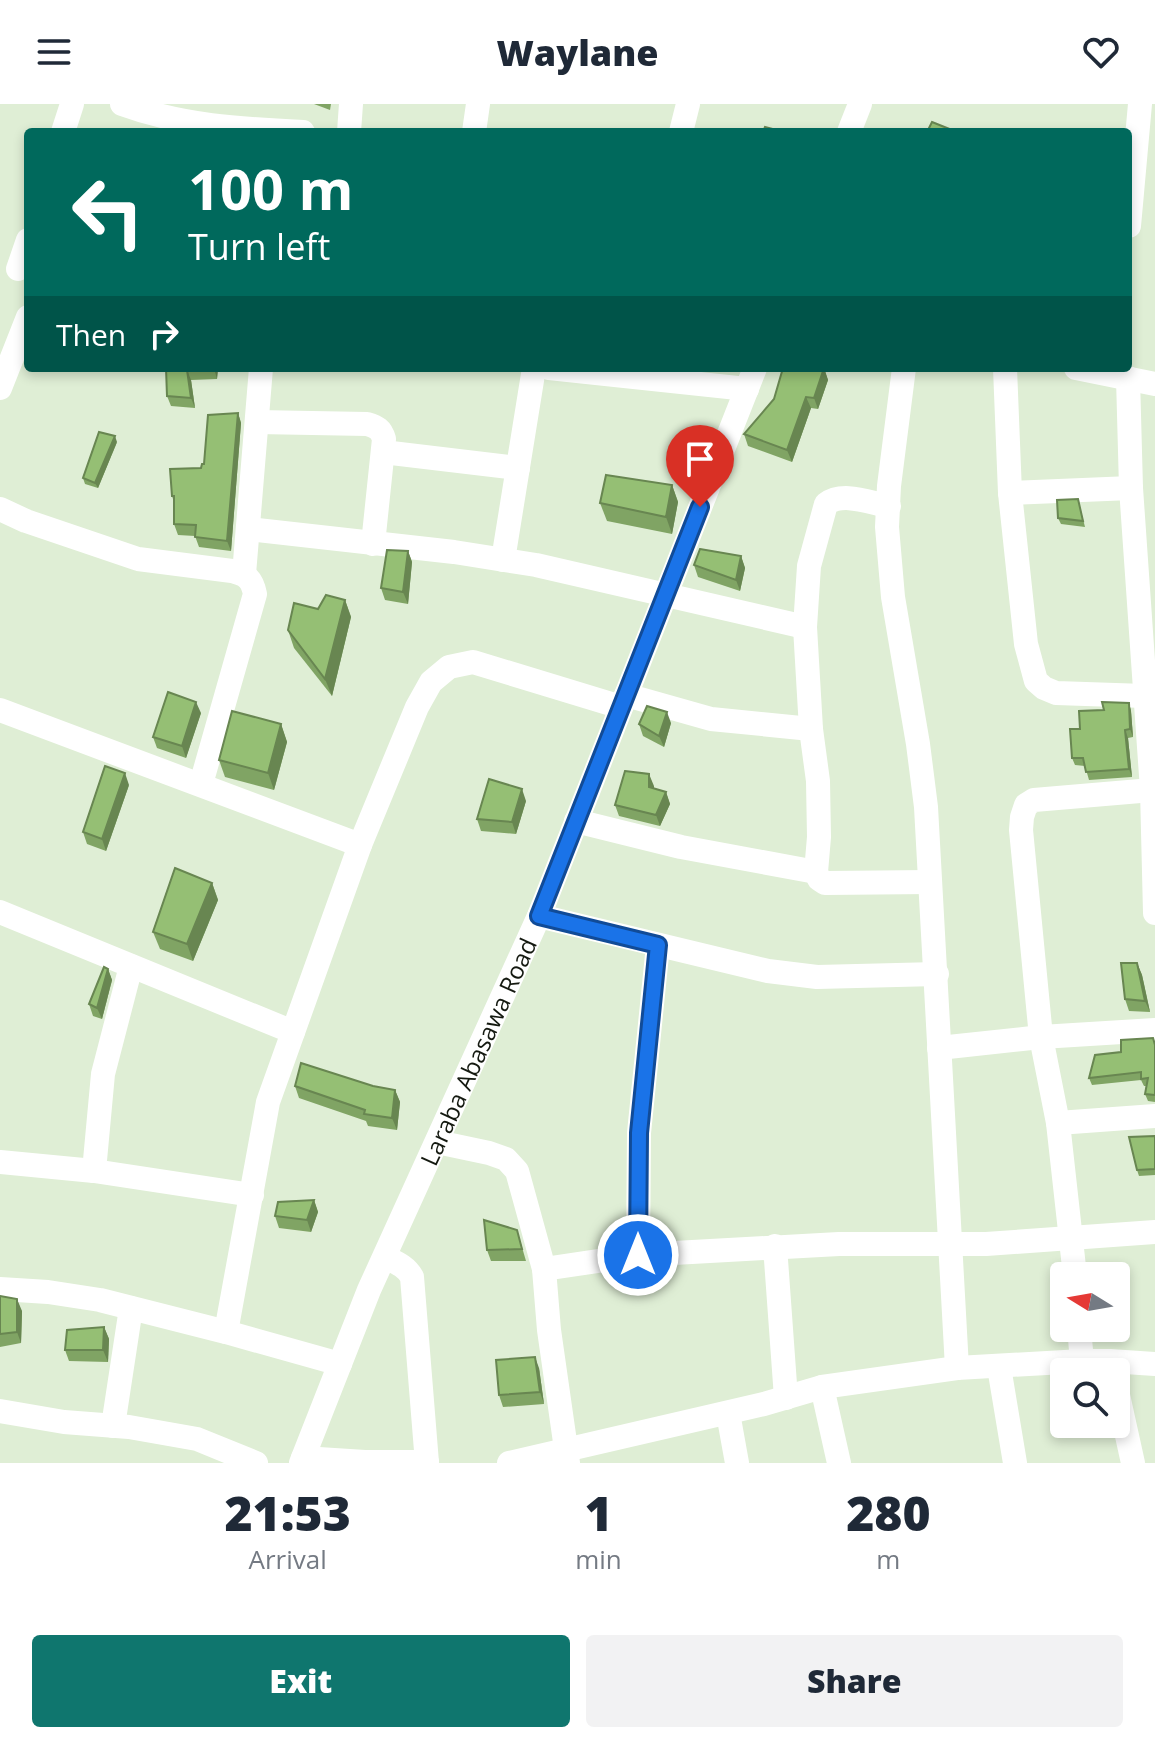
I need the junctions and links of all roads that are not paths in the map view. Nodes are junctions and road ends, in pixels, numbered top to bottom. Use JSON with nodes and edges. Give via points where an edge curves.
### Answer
{"nodes":[{"id":1,"x":72,"y":104,"type":"edge"},
{"id":2,"x":122,"y":104,"type":"edge"},
{"id":3,"x":351,"y":104,"type":"edge"},
{"id":4,"x":478,"y":104,"type":"edge"},
{"id":5,"x":688,"y":104,"type":"edge"},
{"id":6,"x":860,"y":104,"type":"edge"},
{"id":7,"x":1140,"y":104,"type":"edge"},
{"id":8,"x":64,"y":128,"type":"edge"},
{"id":9,"x":237,"y":128,"type":"edge"},
{"id":10,"x":349,"y":128,"type":"edge"},
{"id":11,"x":475,"y":128,"type":"edge"},
{"id":12,"x":682,"y":128,"type":"edge"},
{"id":13,"x":851,"y":128,"type":"edge"},
{"id":14,"x":1146,"y":144,"type":"edge"},
{"id":15,"x":1132,"y":212,"type":"edge"},
{"id":16,"x":24,"y":248,"type":"edge"},
{"id":17,"x":15,"y":267,"type":"edge"},
{"id":18,"x":24,"y":327,"type":"edge"},
{"id":19,"x":261,"y":372,"type":"edge"},
{"id":20,"x":533,"y":372,"type":"edge"},
{"id":21,"x":622,"y":372,"type":"edge"},
{"id":22,"x":903,"y":372,"type":"edge"},
{"id":23,"x":1005,"y":372,"type":"edge"},
{"id":24,"x":1097,"y":372,"type":"edge"},
{"id":25,"x":1128,"y":378,"type":"junction"},
{"id":26,"x":751,"y":379,"type":"edge"},
{"id":27,"x":1155,"y":384,"type":"edge"},
{"id":28,"x":0,"y":388,"type":"edge"},
{"id":29,"x":257,"y":422,"type":"junction"},
{"id":30,"x":383,"y":452,"type":"junction"},
{"id":31,"x":518,"y":468,"type":"junction"},
{"id":32,"x":1131,"y":488,"type":"junction"},
{"id":33,"x":1010,"y":493,"type":"junction"},
{"id":34,"x":889,"y":506,"type":"junction"},
{"id":35,"x":0,"y":509,"type":"edge"},
{"id":36,"x":248,"y":529,"type":"junction"},
{"id":37,"x":373,"y":544,"type":"junction"},
{"id":38,"x":503,"y":560,"type":"junction"},
{"id":39,"x":244,"y":574,"type":"junction"},
{"id":40,"x":665,"y":595,"type":"junction"},
{"id":41,"x":805,"y":627,"type":"junction"},
{"id":42,"x":1145,"y":696,"type":"junction"},
{"id":43,"x":623,"y":701,"type":"junction"},
{"id":44,"x":0,"y":710,"type":"edge"},
{"id":45,"x":811,"y":729,"type":"junction"},
{"id":46,"x":201,"y":784,"type":"junction"},
{"id":47,"x":1152,"y":790,"type":"junction"},
{"id":48,"x":576,"y":821,"type":"junction"},
{"id":49,"x":360,"y":845,"type":"junction"},
{"id":50,"x":816,"y":872,"type":"junction"},
{"id":51,"x":930,"y":882,"type":"junction"},
{"id":52,"x":0,"y":912,"type":"edge"},
{"id":53,"x":1155,"y":913,"type":"edge"},
{"id":54,"x":539,"y":916,"type":"junction"},
{"id":55,"x":658,"y":945,"type":"junction"},
{"id":56,"x":131,"y":966,"type":"junction"},
{"id":57,"x":937,"y":974,"type":"junction"},
{"id":58,"x":1155,"y":1030,"type":"edge"},
{"id":59,"x":293,"y":1032,"type":"junction"},
{"id":60,"x":1041,"y":1037,"type":"junction"},
{"id":61,"x":939,"y":1048,"type":"junction"},
{"id":62,"x":1155,"y":1116,"type":"edge"},
{"id":63,"x":1058,"y":1123,"type":"junction"},
{"id":64,"x":437,"y":1142,"type":"junction"},
{"id":65,"x":0,"y":1162,"type":"edge"},
{"id":66,"x":94,"y":1171,"type":"junction"},
{"id":67,"x":252,"y":1195,"type":"junction"},
{"id":68,"x":1155,"y":1232,"type":"edge"},
{"id":69,"x":1072,"y":1238,"type":"junction"},
{"id":70,"x":950,"y":1245,"type":"junction"},
{"id":71,"x":775,"y":1246,"type":"junction"},
{"id":72,"x":638,"y":1255,"type":"junction"},
{"id":73,"x":385,"y":1257,"type":"junction"},
{"id":74,"x":1074,"y":1262,"type":"edge"},
{"id":75,"x":544,"y":1269,"type":"junction"},
{"id":76,"x":0,"y":1289,"type":"edge"},
{"id":77,"x":131,"y":1308,"type":"junction"},
{"id":78,"x":226,"y":1332,"type":"junction"},
{"id":79,"x":1050,"y":1363,"type":"edge"},
{"id":80,"x":340,"y":1364,"type":"junction"},
{"id":81,"x":1155,"y":1364,"type":"edge"},
{"id":82,"x":1130,"y":1366,"type":"edge"},
{"id":83,"x":999,"y":1367,"type":"junction"},
{"id":84,"x":957,"y":1368,"type":"junction"},
{"id":85,"x":822,"y":1387,"type":"junction"},
{"id":86,"x":786,"y":1398,"type":"junction"},
{"id":87,"x":0,"y":1411,"type":"edge"},
{"id":88,"x":728,"y":1413,"type":"junction"},
{"id":89,"x":113,"y":1426,"type":"junction"},
{"id":90,"x":1127,"y":1438,"type":"edge"},
{"id":91,"x":567,"y":1457,"type":"edge"},
{"id":92,"x":302,"y":1460,"type":"edge"},
{"id":93,"x":427,"y":1462,"type":"edge"},
{"id":94,"x":256,"y":1463,"type":"edge"},
{"id":95,"x":509,"y":1463,"type":"edge"},
{"id":96,"x":737,"y":1463,"type":"edge"},
{"id":97,"x":839,"y":1463,"type":"edge"},
{"id":98,"x":1015,"y":1463,"type":"edge"},
{"id":99,"x":1133,"y":1463,"type":"edge"}],
"edges":[{"from":1,"to":8,"type":"street"},
{"from":2,"to":9,"type":"street","via":[[204,126]]},
{"from":3,"to":10,"type":"street"},
{"from":4,"to":11,"type":"street"},
{"from":5,"to":12,"type":"street"},
{"from":6,"to":13,"type":"street"},
{"from":7,"to":14,"type":"street"},
{"from":14,"to":15,"type":"street"},
{"from":16,"to":17,"type":"street"},
{"from":18,"to":28,"type":"street"},
{"from":19,"to":29,"type":"street"},
{"from":20,"to":31,"type":"street"},
{"from":21,"to":26,"type":"street"},
{"from":22,"to":34,"type":"street"},
{"from":23,"to":33,"type":"street"},
{"from":24,"to":25,"type":"street"},
{"from":25,"to":27,"type":"street"},
{"from":25,"to":32,"type":"street"},
{"from":26,"to":40,"type":"street","name":"Laraba Abasawa Road"},
{"from":29,"to":30,"type":"street","via":[[367,424],[382,431]]},
{"from":29,"to":36,"type":"street"},
{"from":30,"to":31,"type":"street"},
{"from":30,"to":37,"type":"street"},
{"from":31,"to":38,"type":"street"},
{"from":32,"to":33,"type":"street"},
{"from":32,"to":42,"type":"street"},
{"from":33,"to":42,"type":"street","via":[[1026,644],[1036,681],[1056,693]]},
{"from":34,"to":41,"type":"street","via":[[842,497],[826,504],[809,566]]},
{"from":34,"to":51,"type":"street","via":[[893,597],[918,744]]},
{"from":35,"to":39,"type":"street","via":[[138,559]]},
{"from":36,"to":37,"type":"street"},
{"from":36,"to":39,"type":"street"},
{"from":37,"to":38,"type":"street"},
{"from":38,"to":40,"type":"street"},
{"from":39,"to":46,"type":"street","via":[[255,594]]},
{"from":40,"to":41,"type":"street"},
{"from":40,"to":43,"type":"street","name":"Laraba Abasawa Road"},
{"from":41,"to":45,"type":"street"},
{"from":42,"to":47,"type":"street"},
{"from":43,"to":45,"type":"street","via":[[711,719]]},
{"from":43,"to":48,"type":"street","name":"Laraba Abasawa Road"},
{"from":43,"to":49,"type":"street","via":[[473,662],[449,667],[431,682],[417,707]]},
{"from":44,"to":46,"type":"street"},
{"from":45,"to":50,"type":"street","via":[[818,781]]},
{"from":46,"to":49,"type":"street"},
{"from":47,"to":53,"type":"street"},
{"from":47,"to":60,"type":"street","via":[[1034,800],[1026,805],[1021,830]]},
{"from":48,"to":50,"type":"street"},
{"from":48,"to":54,"type":"street","name":"Laraba Abasawa Road"},
{"from":49,"to":59,"type":"street"},
{"from":50,"to":51,"type":"street","via":[[825,883]]},
{"from":51,"to":57,"type":"street"},
{"from":52,"to":56,"type":"street"},
{"from":54,"to":55,"type":"street"},
{"from":54,"to":64,"type":"street","name":"Laraba Abasawa Road"},
{"from":55,"to":57,"type":"street","via":[[817,977]]},
{"from":55,"to":72,"type":"street","via":[[639,1133]]},
{"from":56,"to":59,"type":"street"},
{"from":56,"to":66,"type":"street","via":[[103,1074]]},
{"from":57,"to":61,"type":"street"},
{"from":58,"to":60,"type":"street"},
{"from":59,"to":67,"type":"street","via":[[268,1102]]},
{"from":60,"to":61,"type":"street"},
{"from":60,"to":63,"type":"street"},
{"from":61,"to":70,"type":"street"},
{"from":62,"to":63,"type":"street"},
{"from":63,"to":69,"type":"street"},
{"from":64,"to":73,"type":"street","name":"Laraba Abasawa Road"},
{"from":64,"to":75,"type":"street","via":[[498,1156],[517,1171]]},
{"from":65,"to":66,"type":"street"},
{"from":66,"to":67,"type":"street"},
{"from":67,"to":78,"type":"street"},
{"from":68,"to":69,"type":"street"},
{"from":69,"to":70,"type":"street"},
{"from":69,"to":74,"type":"street"},
{"from":70,"to":71,"type":"street"},
{"from":70,"to":84,"type":"street"},
{"from":71,"to":72,"type":"street"},
{"from":71,"to":86,"type":"street"},
{"from":72,"to":75,"type":"street"},
{"from":73,"to":80,"type":"street","name":"Laraba Abasawa Road"},
{"from":73,"to":93,"type":"street","via":[[412,1277]]},
{"from":75,"to":91,"type":"street"},
{"from":76,"to":77,"type":"street"},
{"from":77,"to":78,"type":"street"},
{"from":77,"to":89,"type":"street"},
{"from":78,"to":80,"type":"street"},
{"from":79,"to":83,"type":"street"},
{"from":80,"to":92,"type":"street","name":"Laraba Abasawa Road"},
{"from":81,"to":82,"type":"street"},
{"from":83,"to":84,"type":"street"},
{"from":83,"to":98,"type":"street"},
{"from":84,"to":85,"type":"street"},
{"from":85,"to":86,"type":"street"},
{"from":85,"to":97,"type":"street"},
{"from":86,"to":88,"type":"street"},
{"from":87,"to":89,"type":"street"},
{"from":88,"to":91,"type":"street"},
{"from":88,"to":96,"type":"street"},
{"from":89,"to":94,"type":"street","via":[[197,1439]]},
{"from":90,"to":99,"type":"street"},
{"from":91,"to":95,"type":"street"},
{"from":92,"to":93,"type":"street"}]}
